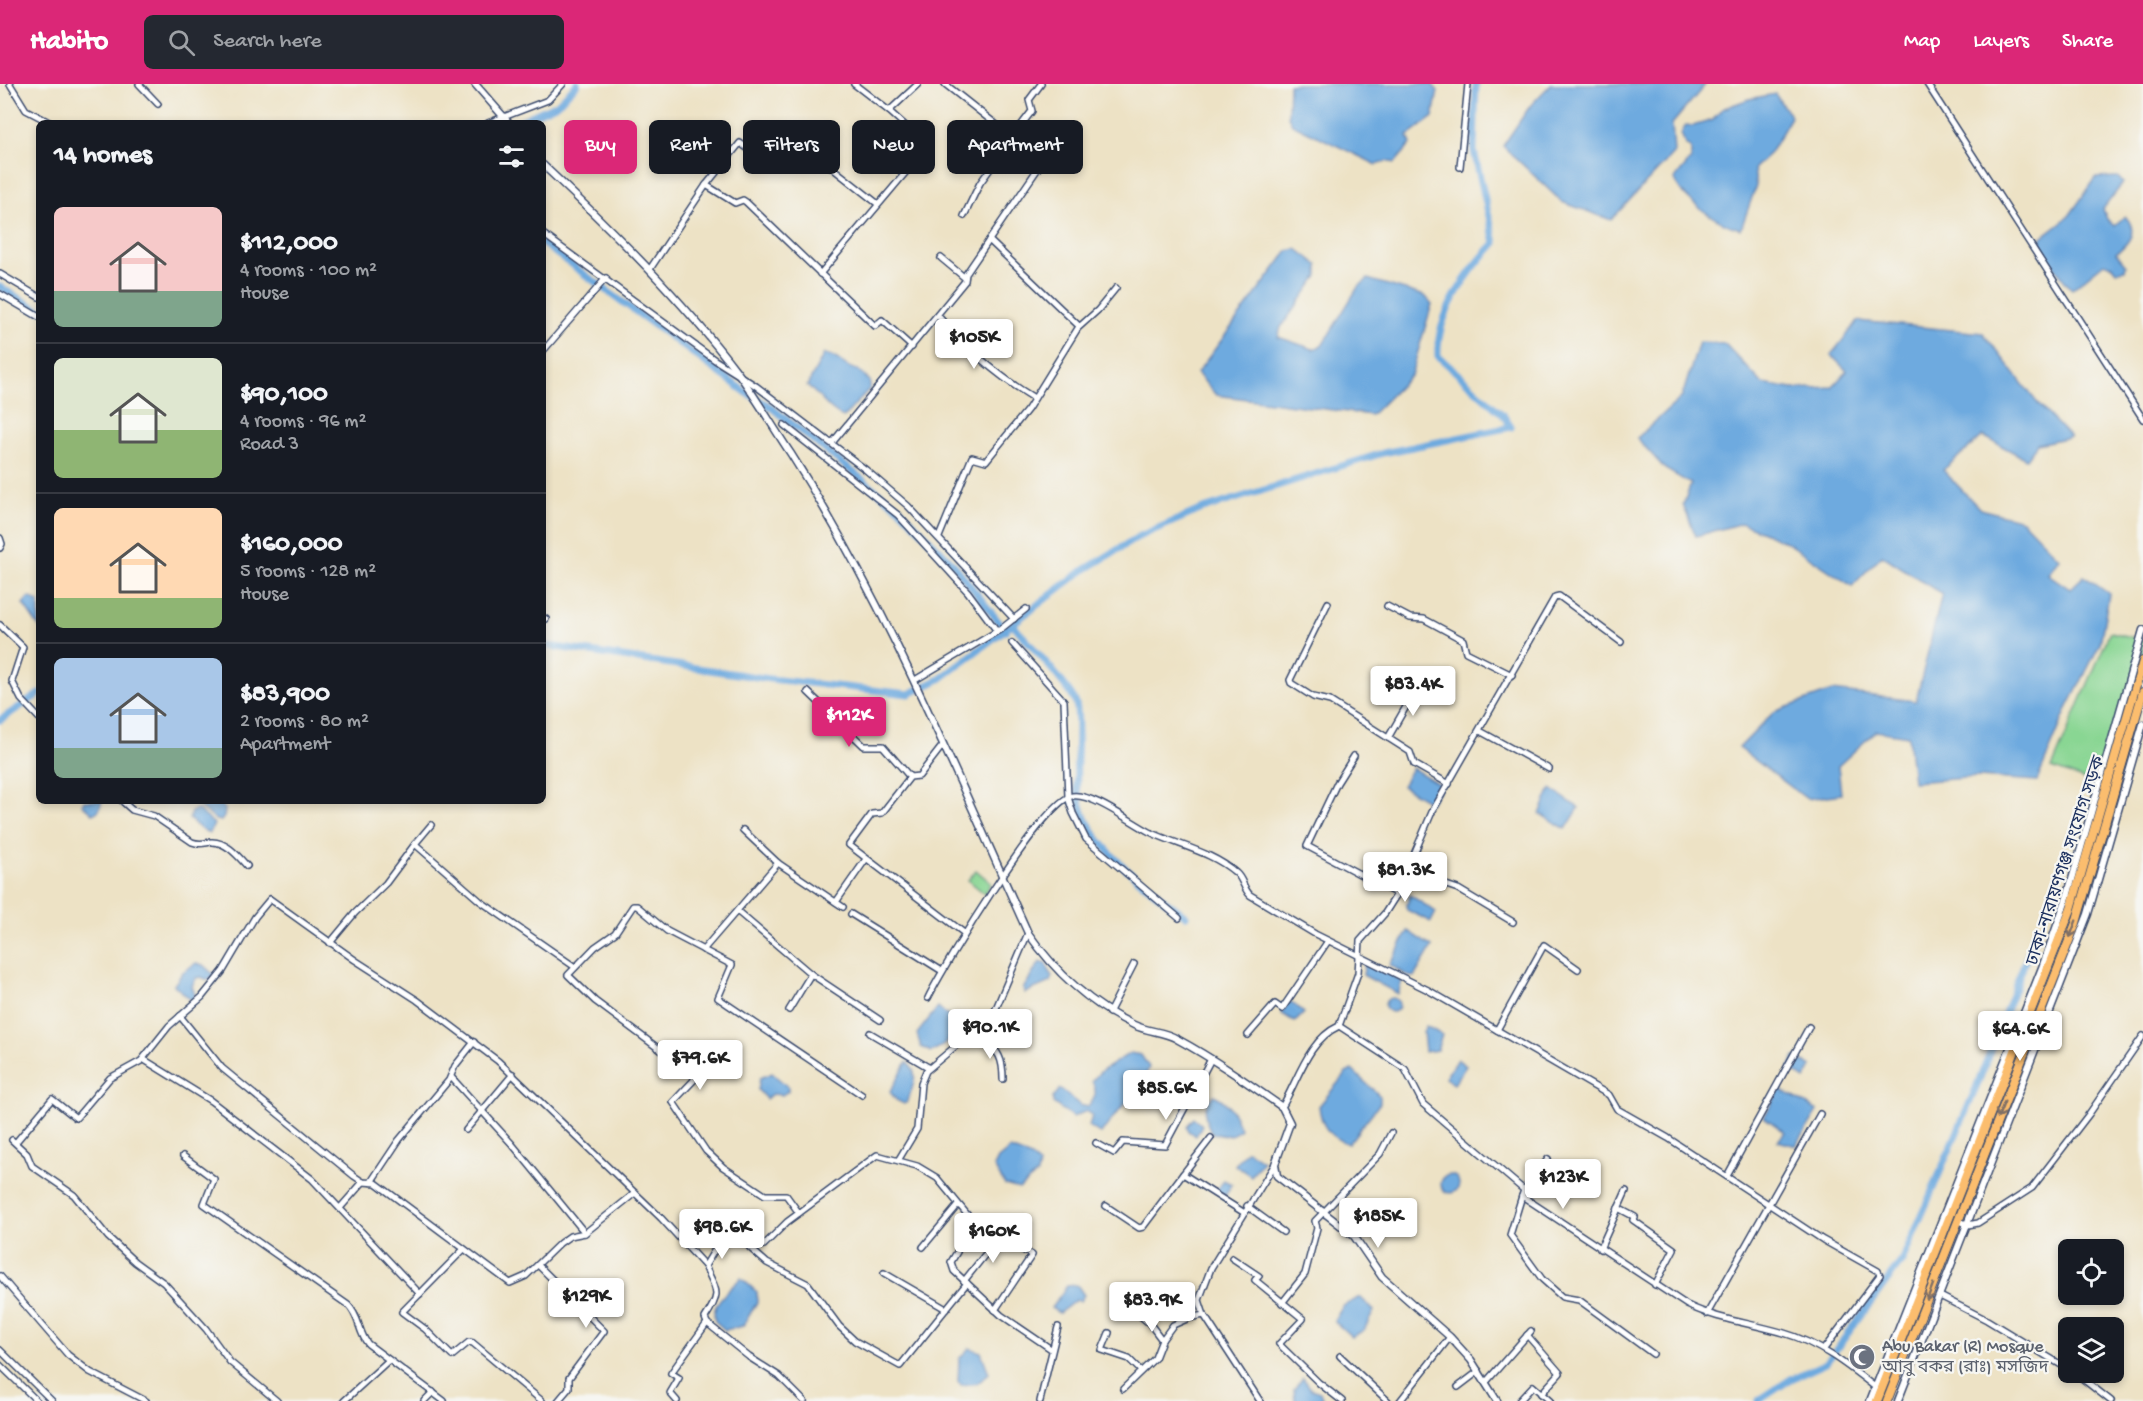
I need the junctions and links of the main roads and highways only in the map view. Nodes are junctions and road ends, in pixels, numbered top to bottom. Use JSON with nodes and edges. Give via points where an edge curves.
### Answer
{"nodes":[{"id":1,"x":2143,"y":661,"type":"edge"},
{"id":2,"x":2143,"y":692,"type":"edge"},
{"id":3,"x":1877,"y":1401,"type":"edge"},
{"id":4,"x":1887,"y":1401,"type":"edge"}],
"edges":[{"from":1,"to":3,"type":"main road","name":"ঢাকা-নারায়ণগঞ্জ সংযোগ সড়ক","via":[[2071,909]]},
{"from":2,"to":4,"type":"main road","name":"ঢাকা-নারায়ণগঞ্জ সংযোগ সড়ক","one_way":true,"via":[[2076,923]]}]}
